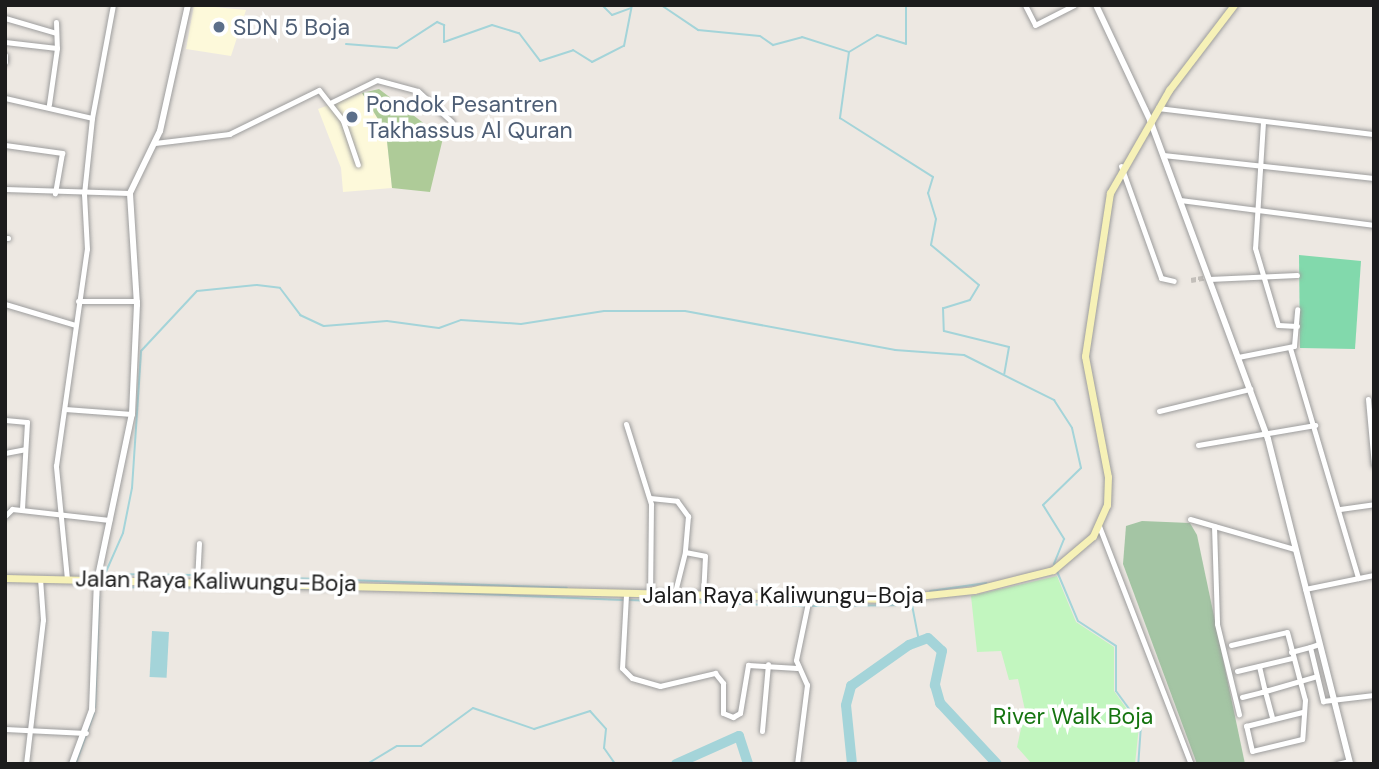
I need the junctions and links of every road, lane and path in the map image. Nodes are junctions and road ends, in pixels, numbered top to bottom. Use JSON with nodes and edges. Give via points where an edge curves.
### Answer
{"nodes":[{"id":1,"x":113,"y":5,"type":"edge"},
{"id":2,"x":188,"y":5,"type":"edge"},
{"id":3,"x":1025,"y":5,"type":"edge"},
{"id":4,"x":1074,"y":5,"type":"edge"},
{"id":5,"x":1096,"y":5,"type":"edge"},
{"id":6,"x":1234,"y":5,"type":"edge"},
{"id":7,"x":5,"y":19,"type":"edge"},
{"id":8,"x":56,"y":22,"type":"dead end"},
{"id":9,"x":56,"y":33,"type":"junction"},
{"id":10,"x":5,"y":42,"type":"edge"},
{"id":11,"x":57,"y":48,"type":"junction"},
{"id":12,"x":5,"y":55,"type":"edge"},
{"id":13,"x":5,"y":62,"type":"edge"},
{"id":14,"x":5,"y":99,"type":"edge"},
{"id":15,"x":332,"y":102,"type":"junction"},
{"id":16,"x":49,"y":104,"type":"junction"},
{"id":17,"x":1158,"y":108,"type":"junction"},
{"id":18,"x":92,"y":118,"type":"junction"},
{"id":19,"x":1150,"y":120,"type":"junction"},
{"id":20,"x":452,"y":122,"type":"dead end"},
{"id":21,"x":1263,"y":122,"type":"junction"},
{"id":22,"x":1374,"y":134,"type":"edge"},
{"id":23,"x":155,"y":143,"type":"junction"},
{"id":24,"x":5,"y":145,"type":"edge"},
{"id":25,"x":1163,"y":155,"type":"junction"},
{"id":26,"x":358,"y":165,"type":"dead end"},
{"id":27,"x":1121,"y":166,"type":"junction"},
{"id":28,"x":1261,"y":167,"type":"junction"},
{"id":29,"x":1374,"y":178,"type":"edge"},
{"id":30,"x":5,"y":189,"type":"edge"},
{"id":31,"x":55,"y":193,"type":"junction"},
{"id":32,"x":130,"y":193,"type":"junction"},
{"id":33,"x":83,"y":194,"type":"junction"},
{"id":34,"x":1180,"y":200,"type":"junction"},
{"id":35,"x":1257,"y":212,"type":"junction"},
{"id":36,"x":1374,"y":225,"type":"edge"},
{"id":37,"x":1297,"y":275,"type":"dead end"},
{"id":38,"x":1262,"y":277,"type":"junction"},
{"id":39,"x":1209,"y":279,"type":"junction"},
{"id":40,"x":1174,"y":281,"type":"dead end"},
{"id":41,"x":78,"y":301,"type":"junction"},
{"id":42,"x":137,"y":301,"type":"junction"},
{"id":43,"x":5,"y":304,"type":"edge"},
{"id":44,"x":1297,"y":309,"type":"dead end"},
{"id":45,"x":75,"y":325,"type":"junction"},
{"id":46,"x":1297,"y":326,"type":"junction"},
{"id":47,"x":1290,"y":348,"type":"junction"},
{"id":48,"x":1238,"y":357,"type":"junction"},
{"id":49,"x":1250,"y":389,"type":"junction"},
{"id":50,"x":1368,"y":399,"type":"dead end"},
{"id":51,"x":65,"y":409,"type":"junction"},
{"id":52,"x":1159,"y":411,"type":"dead end"},
{"id":53,"x":132,"y":414,"type":"junction"},
{"id":54,"x":5,"y":420,"type":"edge"},
{"id":55,"x":626,"y":424,"type":"dead end"},
{"id":56,"x":1315,"y":425,"type":"junction"},
{"id":57,"x":1265,"y":431,"type":"junction"},
{"id":58,"x":1198,"y":445,"type":"dead end"},
{"id":59,"x":25,"y":449,"type":"junction"},
{"id":60,"x":5,"y":453,"type":"edge"},
{"id":61,"x":1374,"y":465,"type":"edge"},
{"id":62,"x":650,"y":498,"type":"junction"},
{"id":63,"x":1374,"y":504,"type":"edge"},
{"id":64,"x":1339,"y":506,"type":"junction"},
{"id":65,"x":22,"y":510,"type":"junction"},
{"id":66,"x":61,"y":514,"type":"junction"},
{"id":67,"x":5,"y":517,"type":"edge"},
{"id":68,"x":1191,"y":519,"type":"dead end"},
{"id":69,"x":109,"y":520,"type":"junction"},
{"id":70,"x":1099,"y":526,"type":"junction"},
{"id":71,"x":1214,"y":526,"type":"junction"},
{"id":72,"x":199,"y":543,"type":"dead end"},
{"id":73,"x":1294,"y":549,"type":"junction"},
{"id":74,"x":685,"y":552,"type":"junction"},
{"id":75,"x":1374,"y":575,"type":"edge"},
{"id":76,"x":5,"y":578,"type":"edge"},
{"id":77,"x":40,"y":578,"type":"junction"},
{"id":78,"x":1358,"y":578,"type":"junction"},
{"id":79,"x":66,"y":579,"type":"junction"},
{"id":80,"x":97,"y":581,"type":"junction"},
{"id":81,"x":197,"y":581,"type":"junction"},
{"id":82,"x":1305,"y":589,"type":"junction"},
{"id":83,"x":650,"y":593,"type":"junction"},
{"id":84,"x":674,"y":594,"type":"junction"},
{"id":85,"x":703,"y":595,"type":"junction"},
{"id":86,"x":626,"y":598,"type":"junction"},
{"id":87,"x":808,"y":601,"type":"junction"},
{"id":88,"x":1231,"y":645,"type":"dead end"},
{"id":89,"x":1319,"y":645,"type":"junction"},
{"id":90,"x":1310,"y":647,"type":"junction"},
{"id":91,"x":1292,"y":655,"type":"junction"},
{"id":92,"x":768,"y":664,"type":"junction"},
{"id":93,"x":1259,"y":666,"type":"junction"},
{"id":94,"x":797,"y":668,"type":"junction"},
{"id":95,"x":1237,"y":671,"type":"dead end"},
{"id":96,"x":1317,"y":676,"type":"junction"},
{"id":97,"x":1300,"y":682,"type":"junction"},
{"id":98,"x":1265,"y":691,"type":"junction"},
{"id":99,"x":1374,"y":695,"type":"edge"},
{"id":100,"x":1242,"y":697,"type":"dead end"},
{"id":101,"x":1332,"y":699,"type":"junction"},
{"id":102,"x":1302,"y":712,"type":"junction"},
{"id":103,"x":1240,"y":713,"type":"dead end"},
{"id":104,"x":1272,"y":718,"type":"junction"},
{"id":105,"x":5,"y":729,"type":"edge"},
{"id":106,"x":30,"y":730,"type":"junction"},
{"id":107,"x":762,"y":731,"type":"dead end"},
{"id":108,"x":86,"y":733,"type":"junction"},
{"id":109,"x":1350,"y":762,"type":"edge"},
{"id":110,"x":26,"y":764,"type":"edge"},
{"id":111,"x":72,"y":764,"type":"edge"},
{"id":112,"x":797,"y":764,"type":"edge"},
{"id":113,"x":1191,"y":764,"type":"edge"},
{"id":114,"x":1337,"y":764,"type":"edge"}],
"edges":[{"from":1,"to":18,"type":"street"},
{"from":2,"to":23,"type":"street"},
{"from":3,"to":4,"type":"street","via":[[1035,25]]},
{"from":5,"to":19,"type":"street"},
{"from":6,"to":17,"type":"main road","name":"Jalan Raya Kaliwungu-Boja"},
{"from":7,"to":9,"type":"street"},
{"from":8,"to":9,"type":"street"},
{"from":9,"to":11,"type":"street"},
{"from":10,"to":11,"type":"street"},
{"from":11,"to":16,"type":"street"},
{"from":12,"to":13,"type":"street"},
{"from":14,"to":16,"type":"street"},
{"from":15,"to":20,"type":"street","via":[[377,80],[418,91]]},
{"from":15,"to":23,"type":"street","via":[[326,92],[313,90],[283,113],[229,134]]},
{"from":15,"to":26,"type":"street"},
{"from":16,"to":18,"type":"street"},
{"from":17,"to":19,"type":"main road","name":"Jalan Raya Kaliwungu-Boja"},
{"from":17,"to":21,"type":"street"},
{"from":18,"to":33,"type":"street"},
{"from":19,"to":25,"type":"street"},
{"from":19,"to":27,"type":"main road","name":"Jalan Raya Kaliwungu-Boja"},
{"from":21,"to":22,"type":"street"},
{"from":21,"to":28,"type":"street"},
{"from":23,"to":32,"type":"street"},
{"from":24,"to":31,"type":"street","via":[[62,153]]},
{"from":25,"to":28,"type":"street"},
{"from":25,"to":34,"type":"street"},
{"from":27,"to":40,"type":"street","via":[[1161,278]]},
{"from":27,"to":70,"type":"main road","name":"Jalan Raya Kaliwungu-Boja","via":[[1104,218],[1086,356],[1108,477]]},
{"from":28,"to":29,"type":"street"},
{"from":28,"to":35,"type":"street"},
{"from":30,"to":31,"type":"street"},
{"from":31,"to":33,"type":"street"},
{"from":32,"to":33,"type":"street"},
{"from":32,"to":42,"type":"street"},
{"from":33,"to":41,"type":"street","via":[[87,249]]},
{"from":34,"to":35,"type":"street"},
{"from":34,"to":39,"type":"street"},
{"from":35,"to":36,"type":"street"},
{"from":35,"to":38,"type":"street"},
{"from":37,"to":38,"type":"street"},
{"from":38,"to":39,"type":"street"},
{"from":38,"to":46,"type":"street","via":[[1279,327]]},
{"from":39,"to":48,"type":"street"},
{"from":41,"to":42,"type":"street"},
{"from":41,"to":45,"type":"street"},
{"from":42,"to":53,"type":"street"},
{"from":43,"to":45,"type":"street"},
{"from":44,"to":46,"type":"street"},
{"from":45,"to":51,"type":"street"},
{"from":46,"to":47,"type":"street"},
{"from":47,"to":48,"type":"street"},
{"from":47,"to":56,"type":"street"},
{"from":48,"to":49,"type":"street"},
{"from":49,"to":52,"type":"street"},
{"from":49,"to":57,"type":"street"},
{"from":50,"to":61,"type":"street"},
{"from":51,"to":53,"type":"street"},
{"from":51,"to":66,"type":"street","via":[[55,479]]},
{"from":53,"to":69,"type":"street"},
{"from":54,"to":59,"type":"street","via":[[26,421]]},
{"from":55,"to":62,"type":"street"},
{"from":56,"to":57,"type":"street"},
{"from":56,"to":64,"type":"street"},
{"from":57,"to":58,"type":"street"},
{"from":57,"to":73,"type":"street"},
{"from":59,"to":60,"type":"street"},
{"from":59,"to":65,"type":"street"},
{"from":62,"to":74,"type":"street","via":[[682,506],[688,516]]},
{"from":62,"to":83,"type":"street"},
{"from":63,"to":64,"type":"street"},
{"from":64,"to":78,"type":"street"},
{"from":65,"to":66,"type":"street"},
{"from":65,"to":67,"type":"street","via":[[9,509]]},
{"from":66,"to":69,"type":"street"},
{"from":66,"to":79,"type":"street"},
{"from":68,"to":71,"type":"street"},
{"from":69,"to":80,"type":"street"},
{"from":70,"to":87,"type":"main road","name":"Jalan Raya Kaliwungu-Boja","via":[[1057,569],[930,596]]},
{"from":70,"to":113,"type":"street"},
{"from":71,"to":73,"type":"street"},
{"from":71,"to":103,"type":"street","via":[[1217,624]]},
{"from":72,"to":81,"type":"street"},
{"from":73,"to":82,"type":"street"},
{"from":74,"to":84,"type":"street"},
{"from":74,"to":85,"type":"street","via":[[705,556]]},
{"from":75,"to":78,"type":"street"},
{"from":76,"to":77,"type":"main road","name":"Jalan Raya Kaliwungu-Boja"},
{"from":77,"to":79,"type":"main road","name":"Jalan Raya Kaliwungu-Boja"},
{"from":77,"to":106,"type":"street","via":[[43,620]]},
{"from":78,"to":82,"type":"street"},
{"from":79,"to":80,"type":"main road","name":"Jalan Raya Kaliwungu-Boja"},
{"from":80,"to":81,"type":"main road","name":"Jalan Raya Kaliwungu-Boja"},
{"from":80,"to":108,"type":"street","via":[[98,654]]},
{"from":81,"to":86,"type":"main road","name":"Jalan Raya Kaliwungu-Boja"},
{"from":82,"to":89,"type":"street"},
{"from":83,"to":84,"type":"main road","name":"Jalan Raya Kaliwungu-Boja"},
{"from":83,"to":86,"type":"main road","name":"Jalan Raya Kaliwungu-Boja"},
{"from":84,"to":85,"type":"main road","name":"Jalan Raya Kaliwungu-Boja"},
{"from":85,"to":87,"type":"main road","name":"Jalan Raya Kaliwungu-Boja"},
{"from":86,"to":92,"type":"street","via":[[622,668],[632,678],[660,686],[715,673],[723,683],[723,713],[733,717],[740,713],[747,665]]},
{"from":87,"to":94,"type":"street"},
{"from":88,"to":91,"type":"street","via":[[1285,631]]},
{"from":89,"to":90,"type":"street"},
{"from":89,"to":101,"type":"street"},
{"from":90,"to":91,"type":"street"},
{"from":90,"to":96,"type":"street"},
{"from":91,"to":93,"type":"street"},
{"from":91,"to":97,"type":"street"},
{"from":92,"to":94,"type":"street"},
{"from":92,"to":107,"type":"street"},
{"from":93,"to":95,"type":"street"},
{"from":93,"to":98,"type":"street"},
{"from":94,"to":112,"type":"street","via":[[807,685]]},
{"from":96,"to":97,"type":"street"},
{"from":96,"to":101,"type":"street","via":[[1323,701]]},
{"from":97,"to":98,"type":"street"},
{"from":97,"to":102,"type":"street"},
{"from":98,"to":100,"type":"street"},
{"from":98,"to":104,"type":"street"},
{"from":99,"to":101,"type":"street"},
{"from":101,"to":109,"type":"street"},
{"from":102,"to":104,"type":"street"},
{"from":102,"to":104,"type":"street","via":[[1300,740],[1252,751],[1246,726]]},
{"from":105,"to":106,"type":"street"},
{"from":106,"to":108,"type":"street"},
{"from":106,"to":110,"type":"street"},
{"from":108,"to":111,"type":"street"},
{"from":109,"to":114,"type":"street"}]}
